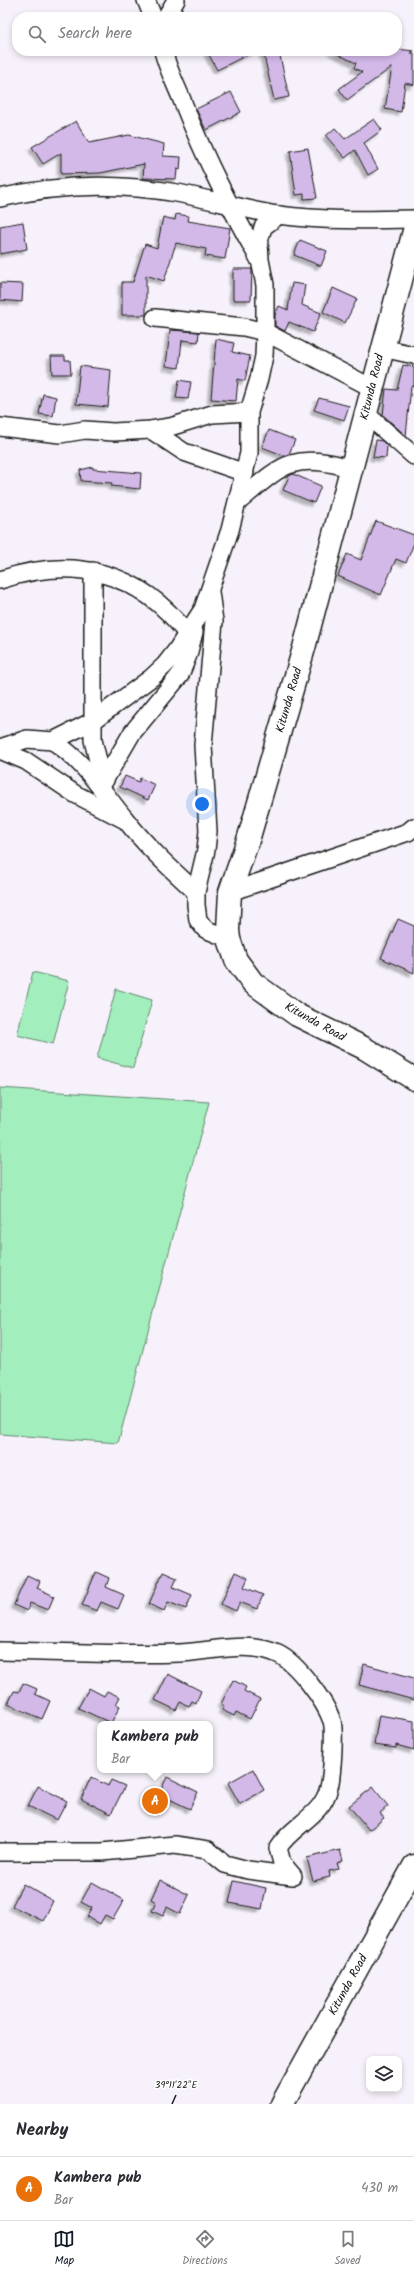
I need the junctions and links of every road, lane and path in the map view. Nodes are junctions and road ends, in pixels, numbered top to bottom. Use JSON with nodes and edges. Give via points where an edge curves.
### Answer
{"nodes":[{"id":1,"x":146,"y":0,"type":"edge"},
{"id":2,"x":175,"y":0,"type":"edge"},
{"id":3,"x":151,"y":12,"type":"edge"},
{"id":4,"x":169,"y":12,"type":"edge"},
{"id":5,"x":164,"y":56,"type":"edge"},
{"id":6,"x":0,"y":198,"type":"edge"},
{"id":7,"x":228,"y":205,"type":"junction"},
{"id":8,"x":279,"y":215,"type":"junction"},
{"id":9,"x":414,"y":220,"type":"edge"},
{"id":10,"x":414,"y":231,"type":"edge"},
{"id":11,"x":410,"y":259,"type":"edge"},
{"id":12,"x":260,"y":260,"type":"junction"},
{"id":13,"x":155,"y":318,"type":"dead end"},
{"id":14,"x":266,"y":332,"type":"junction"},
{"id":15,"x":382,"y":348,"type":"junction"},
{"id":16,"x":414,"y":355,"type":"edge"},
{"id":17,"x":372,"y":388,"type":"junction"},
{"id":18,"x":249,"y":412,"type":"junction"},
{"id":19,"x":366,"y":414,"type":"junction"},
{"id":20,"x":0,"y":427,"type":"edge"},
{"id":21,"x":150,"y":430,"type":"junction"},
{"id":22,"x":414,"y":456,"type":"edge"},
{"id":23,"x":353,"y":469,"type":"junction"},
{"id":24,"x":245,"y":473,"type":"junction"},
{"id":25,"x":237,"y":503,"type":"junction"},
{"id":26,"x":93,"y":571,"type":"junction"},
{"id":27,"x":0,"y":580,"type":"edge"},
{"id":28,"x":210,"y":590,"type":"junction"},
{"id":29,"x":196,"y":620,"type":"junction"},
{"id":30,"x":187,"y":634,"type":"junction"},
{"id":31,"x":93,"y":721,"type":"junction"},
{"id":32,"x":53,"y":741,"type":"junction"},
{"id":33,"x":0,"y":749,"type":"edge"},
{"id":34,"x":103,"y":783,"type":"junction"},
{"id":35,"x":125,"y":820,"type":"junction"},
{"id":36,"x":414,"y":827,"type":"edge"},
{"id":37,"x":196,"y":892,"type":"junction"},
{"id":38,"x":230,"y":892,"type":"junction"},
{"id":39,"x":229,"y":939,"type":"junction"},
{"id":40,"x":414,"y":1079,"type":"edge"},
{"id":41,"x":0,"y":1651,"type":"edge"},
{"id":42,"x":0,"y":1852,"type":"edge"},
{"id":43,"x":414,"y":1866,"type":"edge"},
{"id":44,"x":282,"y":2104,"type":"edge"}],
"edges":[{"from":1,"to":3,"type":"street"},
{"from":2,"to":4,"type":"street"},
{"from":5,"to":7,"type":"street","via":[[199,145]]},
{"from":6,"to":7,"type":"street","via":[[70,187],[128,187],[177,193]]},
{"from":7,"to":8,"type":"street"},
{"from":7,"to":12,"type":"street"},
{"from":8,"to":9,"type":"street","via":[[329,220]]},
{"from":8,"to":12,"type":"street","via":[[263,227],[259,242]]},
{"from":10,"to":11,"type":"street","name":"Kitunda Road"},
{"from":11,"to":15,"type":"street","name":"Kitunda Road"},
{"from":12,"to":14,"type":"street","via":[[265,285]]},
{"from":13,"to":14,"type":"street","via":[[244,327]]},
{"from":14,"to":17,"type":"street"},
{"from":14,"to":18,"type":"street","via":[[259,380]]},
{"from":15,"to":16,"type":"street"},
{"from":15,"to":17,"type":"street","name":"Kitunda Road"},
{"from":17,"to":19,"type":"street","name":"Kitunda Road"},
{"from":18,"to":21,"type":"street","via":[[212,414],[170,427]]},
{"from":18,"to":24,"type":"street","via":[[249,452]]},
{"from":19,"to":22,"type":"street"},
{"from":19,"to":23,"type":"street","name":"Kitunda Road"},
{"from":20,"to":21,"type":"street","via":[[60,434],[85,430]]},
{"from":21,"to":24,"type":"street","via":[[184,452]]},
{"from":23,"to":25,"type":"street","via":[[314,460],[296,462],[280,468]]},
{"from":23,"to":38,"type":"street","name":"Kitunda Road","via":[[282,724]]},
{"from":24,"to":25,"type":"street"},
{"from":25,"to":28,"type":"street"},
{"from":26,"to":27,"type":"street","via":[[50,570]]},
{"from":26,"to":30,"type":"street","via":[[137,587],[165,609]]},
{"from":26,"to":31,"type":"street"},
{"from":28,"to":29,"type":"street"},
{"from":28,"to":37,"type":"street","via":[[214,621],[203,745],[208,831]]},
{"from":29,"to":30,"type":"street"},
{"from":29,"to":34,"type":"street","via":[[180,675],[132,733]]},
{"from":30,"to":31,"type":"street","via":[[176,651],[151,678]]},
{"from":31,"to":32,"type":"street"},
{"from":31,"to":34,"type":"street","via":[[96,756]]},
{"from":32,"to":33,"type":"street","via":[[27,739]]},
{"from":32,"to":34,"type":"street","via":[[71,753]]},
{"from":33,"to":35,"type":"street","via":[[26,761],[75,794]]},
{"from":34,"to":35,"type":"street"},
{"from":35,"to":37,"type":"street"},
{"from":36,"to":38,"type":"street","via":[[408,832]]},
{"from":37,"to":39,"type":"street","via":[[198,920],[205,929]]},
{"from":38,"to":39,"type":"street","name":"Kitunda Road"},
{"from":39,"to":40,"type":"street","name":"Kitunda Road","via":[[236,960],[253,983],[298,1015],[364,1048]]},
{"from":41,"to":42,"type":"street","via":[[178,1653],[250,1648],[278,1654],[303,1675],[317,1693],[332,1722],[332,1748],[329,1788],[319,1810],[285,1836],[278,1848],[282,1863],[293,1876],[225,1864],[208,1850],[175,1845],[102,1852]]},
{"from":43,"to":44,"type":"street","name":"Kitunda Road"}]}
